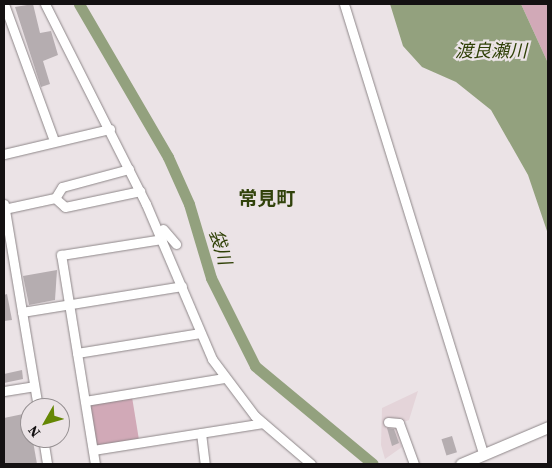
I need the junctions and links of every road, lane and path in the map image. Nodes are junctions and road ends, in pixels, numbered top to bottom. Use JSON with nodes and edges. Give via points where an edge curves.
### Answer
{"nodes":[{"id":1,"x":4,"y":4,"type":"edge"},
{"id":2,"x":46,"y":4,"type":"edge"},
{"id":3,"x":344,"y":4,"type":"edge"},
{"id":4,"x":110,"y":129,"type":"junction"},
{"id":5,"x":54,"y":141,"type":"junction"},
{"id":6,"x":4,"y":154,"type":"edge"},
{"id":7,"x":129,"y":169,"type":"junction"},
{"id":8,"x":140,"y":191,"type":"junction"},
{"id":9,"x":55,"y":198,"type":"junction"},
{"id":10,"x":146,"y":204,"type":"junction"},
{"id":11,"x":4,"y":208,"type":"edge"},
{"id":12,"x":162,"y":239,"type":"junction"},
{"id":13,"x":176,"y":244,"type":"dead end"},
{"id":14,"x":182,"y":286,"type":"junction"},
{"id":15,"x":69,"y":304,"type":"junction"},
{"id":16,"x":22,"y":312,"type":"junction"},
{"id":17,"x":200,"y":333,"type":"junction"},
{"id":18,"x":77,"y":353,"type":"junction"},
{"id":19,"x":224,"y":378,"type":"junction"},
{"id":20,"x":34,"y":386,"type":"junction"},
{"id":21,"x":4,"y":391,"type":"edge"},
{"id":22,"x":36,"y":398,"type":"edge"},
{"id":23,"x":85,"y":401,"type":"junction"},
{"id":24,"x":388,"y":422,"type":"dead end"},
{"id":25,"x":263,"y":423,"type":"junction"},
{"id":26,"x":548,"y":427,"type":"edge"},
{"id":27,"x":201,"y":432,"type":"junction"},
{"id":28,"x":45,"y":448,"type":"edge"},
{"id":29,"x":93,"y":450,"type":"junction"},
{"id":30,"x":486,"y":452,"type":"junction"},
{"id":31,"x":47,"y":464,"type":"edge"},
{"id":32,"x":95,"y":464,"type":"edge"},
{"id":33,"x":205,"y":464,"type":"edge"},
{"id":34,"x":308,"y":464,"type":"edge"},
{"id":35,"x":414,"y":464,"type":"edge"},
{"id":36,"x":461,"y":464,"type":"edge"}],
"edges":[{"from":1,"to":5,"type":"street"},
{"from":2,"to":4,"type":"street"},
{"from":3,"to":30,"type":"street"},
{"from":4,"to":5,"type":"street"},
{"from":4,"to":7,"type":"street"},
{"from":5,"to":6,"type":"street"},
{"from":7,"to":8,"type":"street"},
{"from":7,"to":9,"type":"street","via":[[62,187]]},
{"from":8,"to":9,"type":"street","via":[[65,207]]},
{"from":8,"to":10,"type":"street"},
{"from":9,"to":11,"type":"street"},
{"from":10,"to":12,"type":"street"},
{"from":10,"to":13,"type":"street","via":[[172,244]]},
{"from":11,"to":16,"type":"street"},
{"from":12,"to":14,"type":"street"},
{"from":12,"to":15,"type":"street","via":[[61,255]]},
{"from":14,"to":15,"type":"street"},
{"from":14,"to":17,"type":"street"},
{"from":15,"to":16,"type":"street"},
{"from":15,"to":18,"type":"street"},
{"from":16,"to":20,"type":"street"},
{"from":17,"to":18,"type":"street"},
{"from":17,"to":19,"type":"street"},
{"from":18,"to":23,"type":"street"},
{"from":19,"to":23,"type":"street"},
{"from":19,"to":25,"type":"street"},
{"from":20,"to":21,"type":"street"},
{"from":20,"to":22,"type":"street"},
{"from":23,"to":29,"type":"street"},
{"from":24,"to":35,"type":"street","via":[[399,423]]},
{"from":25,"to":27,"type":"street"},
{"from":25,"to":34,"type":"street"},
{"from":26,"to":30,"type":"main road"},
{"from":27,"to":29,"type":"street"},
{"from":27,"to":33,"type":"street"},
{"from":28,"to":31,"type":"street"},
{"from":29,"to":32,"type":"street"},
{"from":30,"to":36,"type":"main road"}]}
